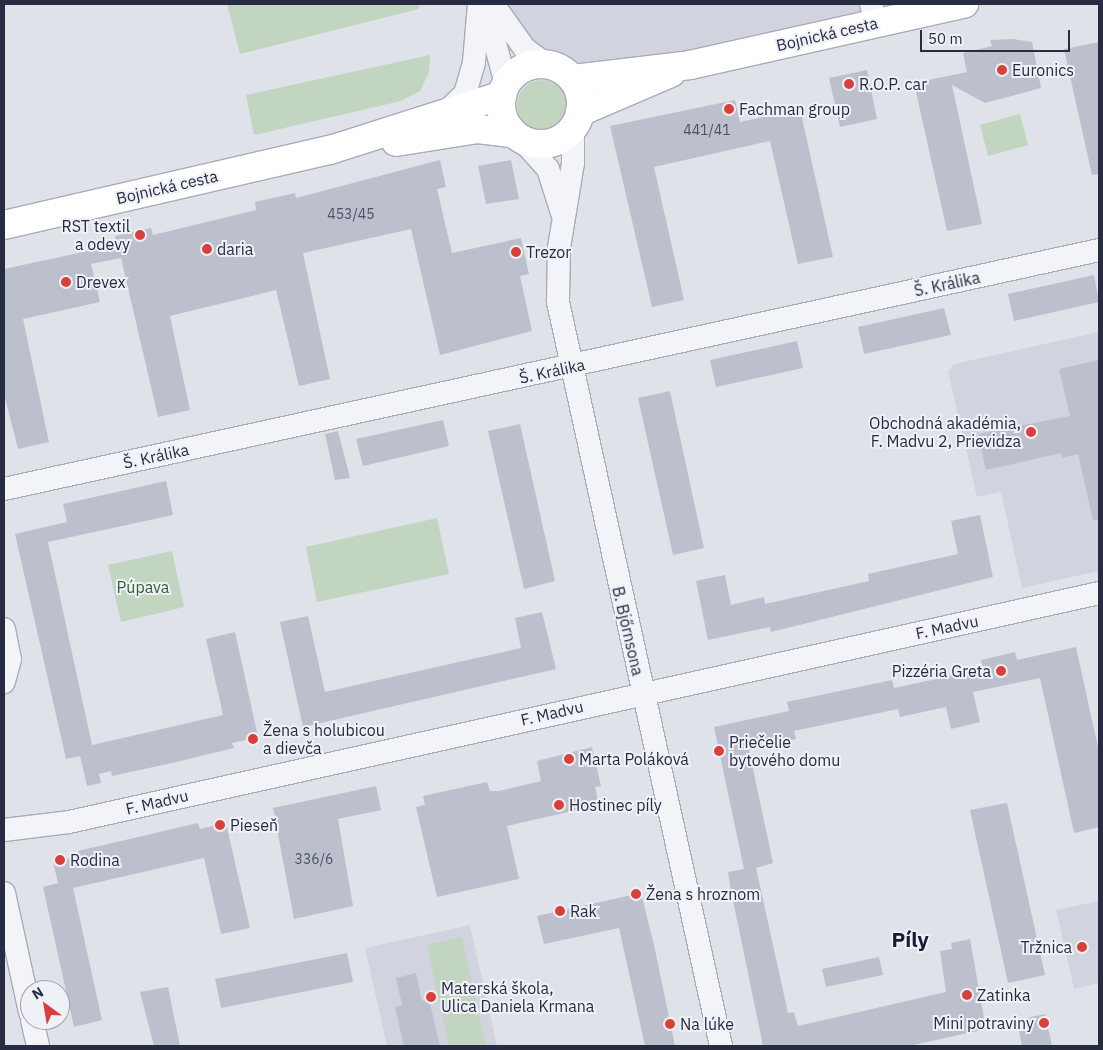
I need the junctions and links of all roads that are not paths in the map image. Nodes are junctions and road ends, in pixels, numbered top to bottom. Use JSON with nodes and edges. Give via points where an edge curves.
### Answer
{"nodes":[{"id":1,"x":479,"y":4,"type":"edge"},
{"id":2,"x":485,"y":4,"type":"edge"},
{"id":3,"x":494,"y":4,"type":"edge"},
{"id":4,"x":964,"y":4,"type":"edge"},
{"id":5,"x":873,"y":14,"type":"edge"},
{"id":6,"x":544,"y":63,"type":"junction"},
{"id":7,"x":690,"y":65,"type":"junction"},
{"id":8,"x":573,"y":79,"type":"junction"},
{"id":9,"x":504,"y":90,"type":"junction"},
{"id":10,"x":443,"y":114,"type":"junction"},
{"id":11,"x":577,"y":120,"type":"junction"},
{"id":12,"x":517,"y":136,"type":"junction"},
{"id":13,"x":330,"y":150,"type":"junction"},
{"id":14,"x":562,"y":214,"type":"junction"},
{"id":15,"x":4,"y":225,"type":"edge"},
{"id":16,"x":1099,"y":250,"type":"edge"},
{"id":17,"x":569,"y":368,"type":"junction"},
{"id":18,"x":4,"y":489,"type":"edge"},
{"id":19,"x":1099,"y":593,"type":"edge"},
{"id":20,"x":4,"y":629,"type":"edge"},
{"id":21,"x":4,"y":682,"type":"edge"},
{"id":22,"x":642,"y":693,"type":"junction"},
{"id":23,"x":4,"y":830,"type":"edge"},
{"id":24,"x":4,"y":893,"type":"edge"},
{"id":25,"x":23,"y":980,"type":"edge"},
{"id":26,"x":34,"y":1030,"type":"edge"},
{"id":27,"x":38,"y":1046,"type":"edge"},
{"id":28,"x":721,"y":1046,"type":"edge"}],
"edges":[{"from":1,"to":10,"type":"street","via":[[474,62],[465,94]]},
{"from":2,"to":9,"type":"street"},
{"from":3,"to":6,"type":"street","via":[[525,49]]},
{"from":4,"to":5,"type":"street","name":"Bojnická cesta"},
{"from":5,"to":7,"type":"street","name":"Bojnická cesta"},
{"from":6,"to":8,"type":"street","via":[[560,68]]},
{"from":6,"to":9,"type":"street","name":"Bojnická cesta","via":[[526,66]]},
{"from":7,"to":8,"type":"street","name":"Bojnická cesta"},
{"from":7,"to":11,"type":"street","name":"Bojnická cesta"},
{"from":8,"to":11,"type":"street","via":[[581,98]]},
{"from":9,"to":10,"type":"street","name":"Bojnická cesta"},
{"from":9,"to":12,"type":"street","via":[[502,116]]},
{"from":10,"to":13,"type":"street","name":"Bojnická cesta"},
{"from":11,"to":12,"type":"street","name":"Bojnická cesta","via":[[546,144]]},
{"from":11,"to":14,"type":"street","name":"B. Bjőrnsona","via":[[573,163]]},
{"from":12,"to":13,"type":"street","name":"Bojnická cesta","via":[[459,131]]},
{"from":12,"to":14,"type":"street","name":"B. Bjőrnsona","via":[[548,169]]},
{"from":13,"to":15,"type":"street","name":"Bojnická cesta"},
{"from":14,"to":17,"type":"street","name":"B. Bjőrnsona","via":[[558,302]]},
{"from":16,"to":17,"type":"street","name":"Š. Králika"},
{"from":17,"to":18,"type":"street","name":"Š. Králika"},
{"from":17,"to":22,"type":"street","name":"B. Bjőrnsona"},
{"from":19,"to":22,"type":"street","name":"F. Madvu"},
{"from":20,"to":21,"type":"street","via":[[10,659]]},
{"from":22,"to":23,"type":"street","name":"F. Madvu","via":[[69,822]]},
{"from":22,"to":28,"type":"street","name":"B. Bjőrnsona"},
{"from":24,"to":25,"type":"street"},
{"from":26,"to":27,"type":"street"}]}
